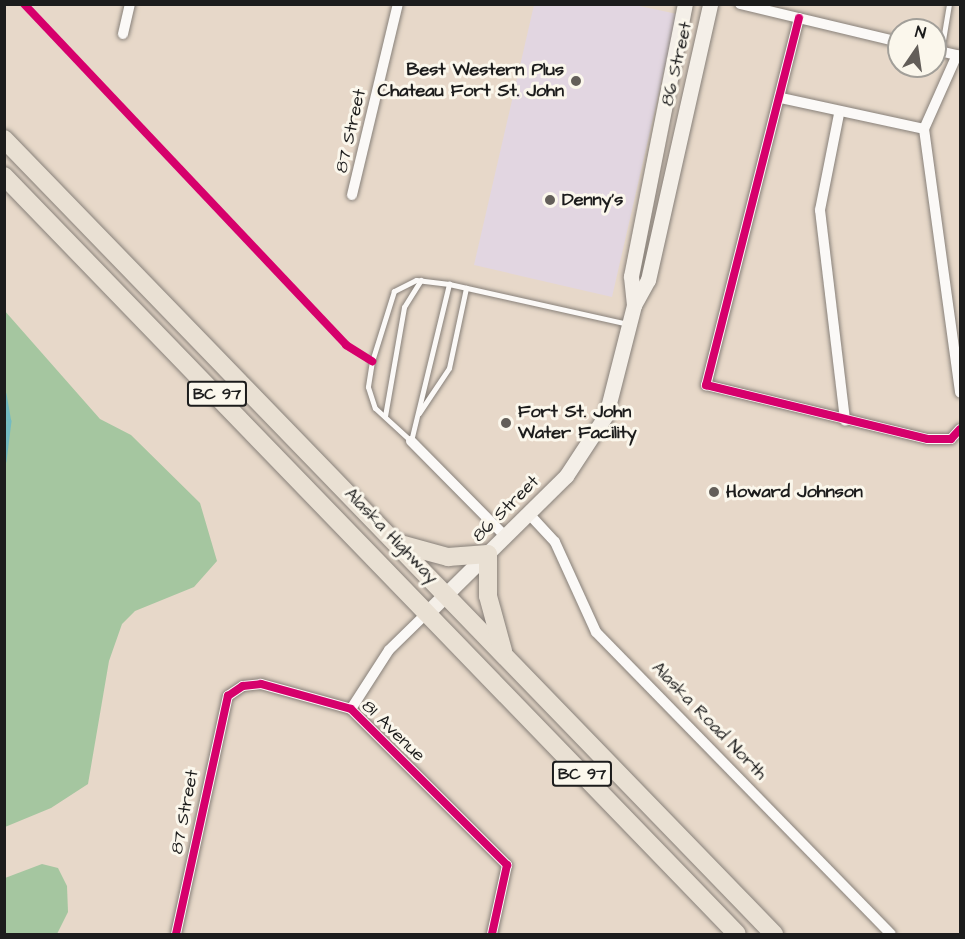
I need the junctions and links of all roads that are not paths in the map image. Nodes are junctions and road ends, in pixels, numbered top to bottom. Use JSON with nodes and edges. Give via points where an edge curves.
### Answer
{"nodes":[{"id":1,"x":130,"y":4,"type":"edge"},
{"id":2,"x":398,"y":4,"type":"edge"},
{"id":3,"x":685,"y":4,"type":"edge"},
{"id":4,"x":710,"y":4,"type":"edge"},
{"id":5,"x":740,"y":4,"type":"edge"},
{"id":6,"x":799,"y":18,"type":"junction"},
{"id":7,"x":123,"y":34,"type":"dead end"},
{"id":8,"x":887,"y":39,"type":"edge"},
{"id":9,"x":959,"y":56,"type":"edge"},
{"id":10,"x":781,"y":98,"type":"junction"},
{"id":11,"x":839,"y":114,"type":"junction"},
{"id":12,"x":924,"y":129,"type":"junction"},
{"id":13,"x":4,"y":139,"type":"edge"},
{"id":14,"x":4,"y":176,"type":"edge"},
{"id":15,"x":352,"y":195,"type":"dead end"},
{"id":16,"x":421,"y":280,"type":"junction"},
{"id":17,"x":449,"y":284,"type":"junction"},
{"id":18,"x":466,"y":288,"type":"junction"},
{"id":19,"x":634,"y":305,"type":"junction"},
{"id":20,"x":630,"y":324,"type":"junction"},
{"id":21,"x":960,"y":393,"type":"edge"},
{"id":22,"x":418,"y":413,"type":"junction"},
{"id":23,"x":385,"y":416,"type":"junction"},
{"id":24,"x":845,"y":421,"type":"junction"},
{"id":25,"x":960,"y":429,"type":"edge"},
{"id":26,"x":411,"y":441,"type":"junction"},
{"id":27,"x":529,"y":514,"type":"junction"},
{"id":28,"x":505,"y":536,"type":"junction"},
{"id":29,"x":398,"y":543,"type":"junction"},
{"id":30,"x":488,"y":554,"type":"junction"},
{"id":31,"x":447,"y":594,"type":"junction"},
{"id":32,"x":428,"y":612,"type":"junction"},
{"id":33,"x":504,"y":653,"type":"junction"},
{"id":34,"x":228,"y":696,"type":"joint"},
{"id":35,"x":351,"y":709,"type":"junction"},
{"id":36,"x":176,"y":934,"type":"edge"},
{"id":37,"x":492,"y":934,"type":"edge"},
{"id":38,"x":737,"y":934,"type":"edge"},
{"id":39,"x":774,"y":934,"type":"edge"},
{"id":40,"x":891,"y":934,"type":"edge"}],
"edges":[{"from":1,"to":7,"type":"street"},
{"from":2,"to":15,"type":"street","name":"87 Street"},
{"from":3,"to":19,"type":"main road","name":"86 Street","via":[[631,276]]},
{"from":4,"to":19,"type":"main road","name":"86 Street","via":[[648,280]]},
{"from":5,"to":6,"type":"street"},
{"from":6,"to":8,"type":"street"},
{"from":6,"to":10,"type":"street"},
{"from":9,"to":12,"type":"street"},
{"from":10,"to":11,"type":"street"},
{"from":10,"to":24,"type":"street","via":[[706,385]]},
{"from":11,"to":12,"type":"street"},
{"from":11,"to":24,"type":"street","via":[[820,210]]},
{"from":12,"to":21,"type":"street"},
{"from":13,"to":29,"type":"highway","name":"Alaska Highway","number":"BC 97"},
{"from":14,"to":32,"type":"highway","name":"Alaska Highway","number":"BC 97"},
{"from":16,"to":17,"type":"lane"},
{"from":16,"to":23,"type":"lane","via":[[404,307]]},
{"from":16,"to":23,"type":"lane","via":[[394,291],[374,351],[368,387]]},
{"from":17,"to":18,"type":"lane"},
{"from":17,"to":22,"type":"lane"},
{"from":18,"to":20,"type":"lane"},
{"from":18,"to":22,"type":"lane","via":[[449,368]]},
{"from":19,"to":20,"type":"main road","name":"86 Street"},
{"from":20,"to":27,"type":"main road","name":"86 Street","via":[[597,435]]},
{"from":22,"to":26,"type":"lane"},
{"from":23,"to":26,"type":"lane"},
{"from":24,"to":25,"type":"street","via":[[928,439],[951,440]]},
{"from":26,"to":28,"type":"street"},
{"from":27,"to":28,"type":"main road","name":"86 Street"},
{"from":27,"to":40,"type":"street","name":"Alaska Road North","via":[[555,542],[586,615],[606,643]]},
{"from":28,"to":30,"type":"main road","name":"86 Street"},
{"from":29,"to":30,"type":"highway","via":[[448,557]]},
{"from":29,"to":31,"type":"highway","name":"Alaska Highway","number":"BC 97"},
{"from":30,"to":31,"type":"main road","name":"86 Street"},
{"from":30,"to":33,"type":"highway","via":[[488,596]]},
{"from":31,"to":32,"type":"main road","name":"86 Street"},
{"from":31,"to":33,"type":"highway","name":"Alaska Highway","number":"BC 97"},
{"from":32,"to":35,"type":"street","name":"86 Street","via":[[388,650]]},
{"from":32,"to":38,"type":"highway","name":"Alaska Highway","number":"BC 97"},
{"from":33,"to":39,"type":"highway","name":"Alaska Highway","number":"BC 97"},
{"from":34,"to":35,"type":"street","name":"81 Avenue","via":[[243,686],[261,684]]},
{"from":34,"to":36,"type":"street","name":"87 Street"},
{"from":35,"to":37,"type":"street","name":"81 Avenue","via":[[507,865]]}]}
